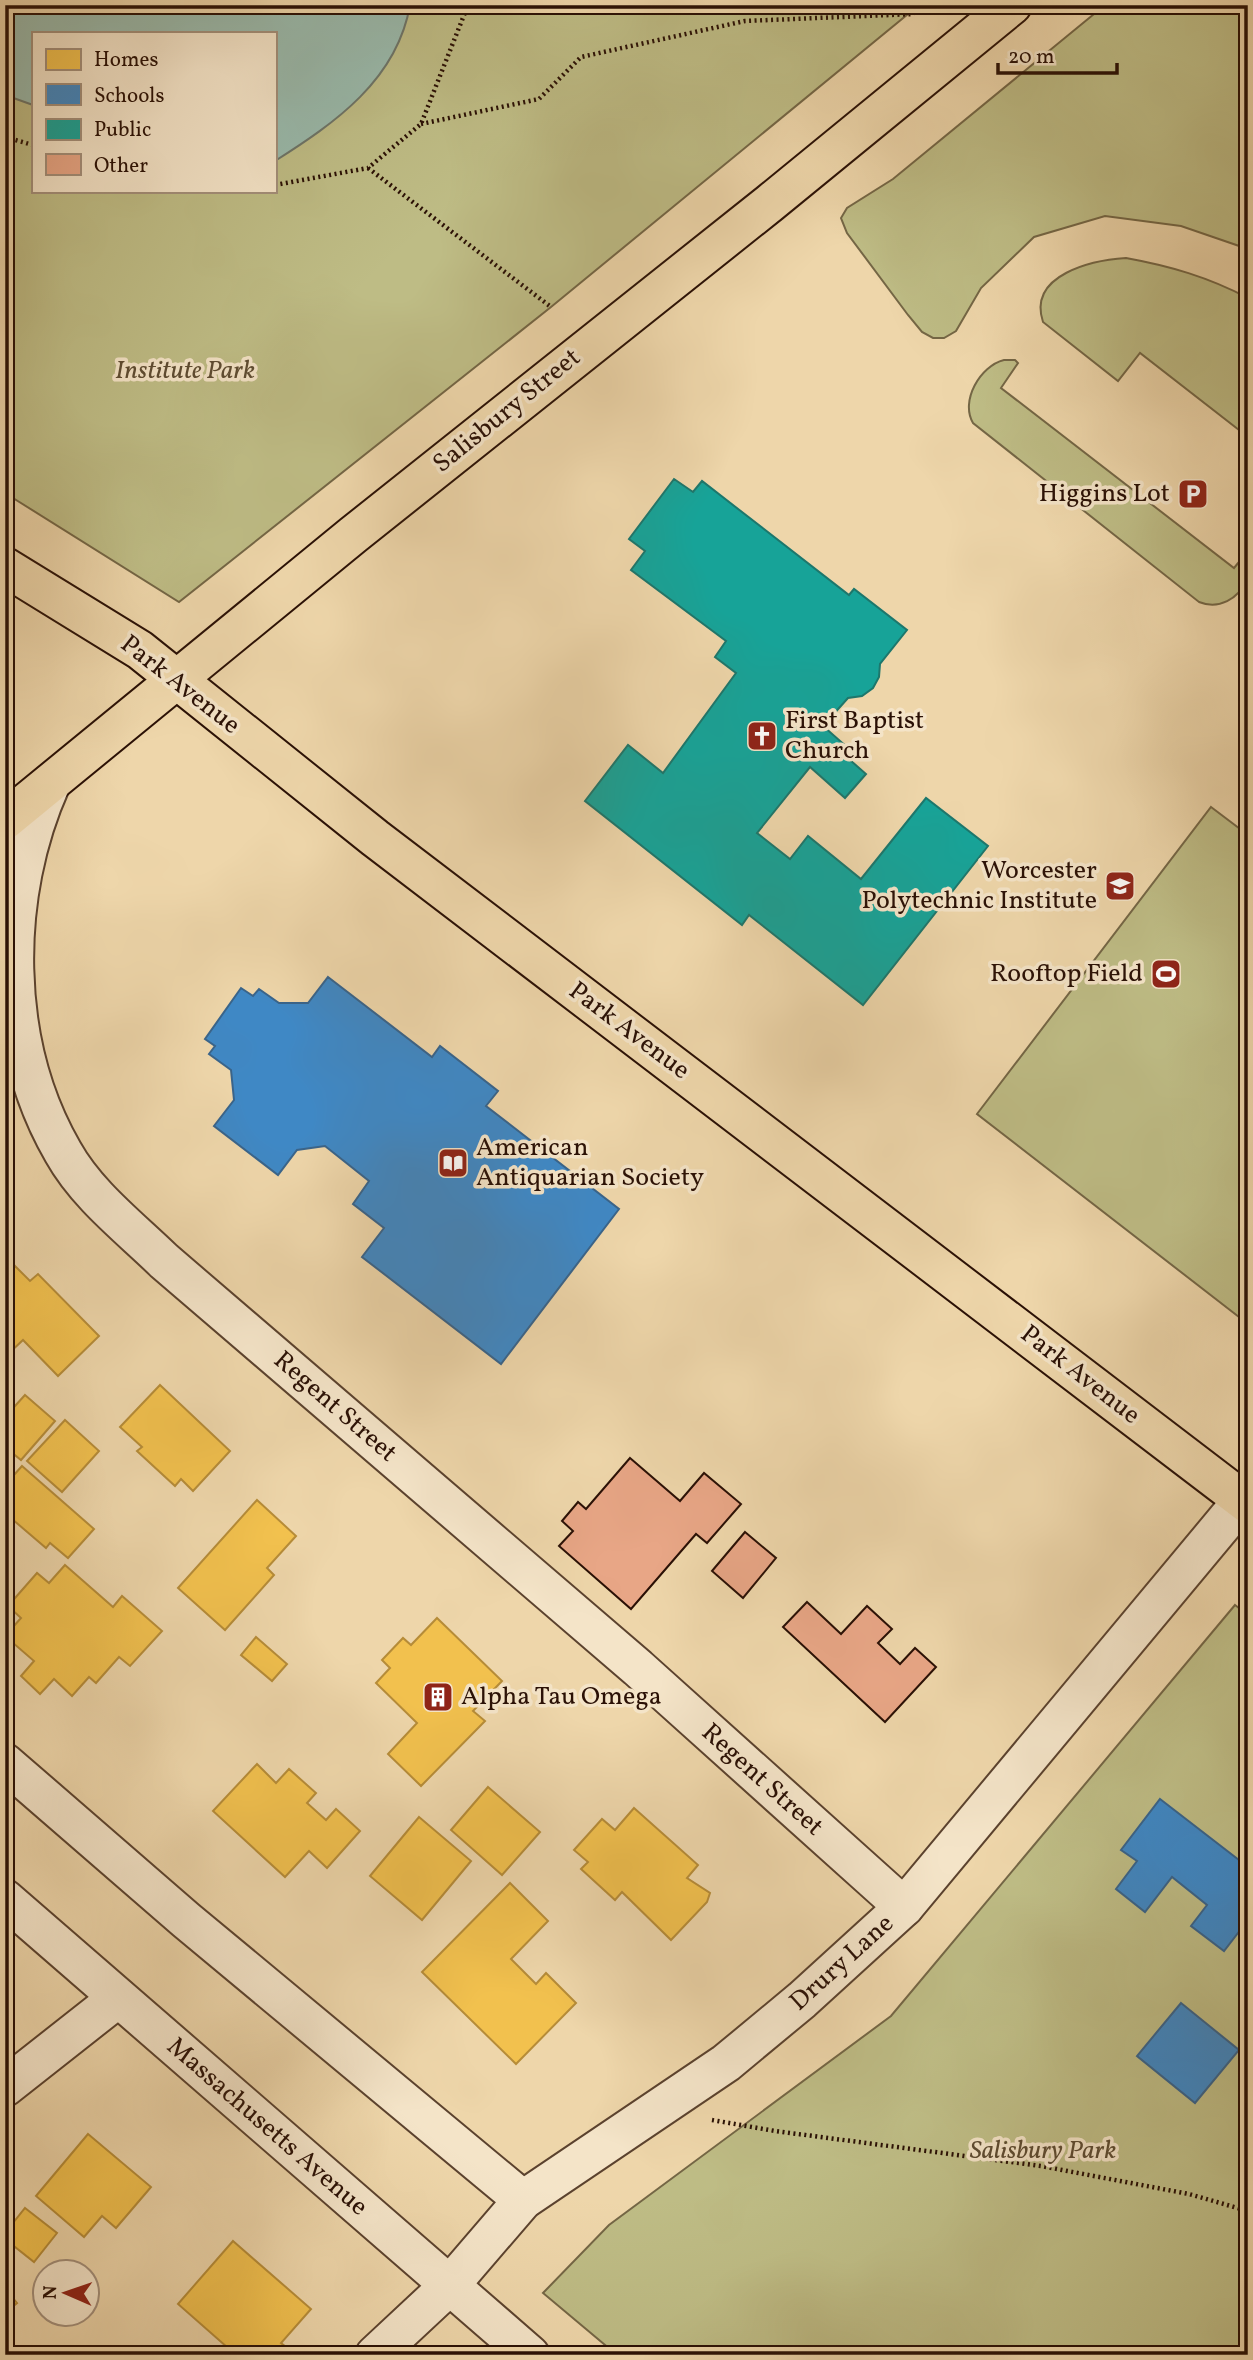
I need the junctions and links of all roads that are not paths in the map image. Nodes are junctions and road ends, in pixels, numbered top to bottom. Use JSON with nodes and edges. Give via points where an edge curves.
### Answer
{"nodes":[{"id":1,"x":1012,"y":5,"type":"edge"},
{"id":2,"x":5,"y":567,"type":"edge"},
{"id":3,"x":178,"y":680,"type":"junction"},
{"id":4,"x":51,"y":783,"type":"junction"},
{"id":5,"x":5,"y":820,"type":"edge"},
{"id":6,"x":1245,"y":1502,"type":"edge"},
{"id":7,"x":5,"y":1763,"type":"edge"},
{"id":8,"x":5,"y":1899,"type":"edge"},
{"id":9,"x":904,"y":1907,"type":"junction"},
{"id":10,"x":118,"y":1998,"type":"junction"},
{"id":11,"x":5,"y":2087,"type":"edge"},
{"id":12,"x":523,"y":2200,"type":"junction"},
{"id":13,"x":450,"y":2285,"type":"junction"},
{"id":14,"x":375,"y":2355,"type":"edge"},
{"id":15,"x":530,"y":2355,"type":"edge"}],
"edges":[{"from":1,"to":3,"type":"main road","name":"Salisbury Street"},
{"from":2,"to":3,"type":"main road","name":"Park Avenue","via":[[140,650]]},
{"from":3,"to":4,"type":"main road","name":"Salisbury Street"},
{"from":3,"to":6,"type":"main road","name":"Park Avenue","via":[[375,838]]},
{"from":4,"to":5,"type":"main road","name":"Salisbury Street"},
{"from":4,"to":9,"type":"street","name":"Regent Street","via":[[33,826],[22,872],[14,947],[18,1009],[32,1077],[51,1129],[93,1193],[164,1261],[638,1668]]},
{"from":6,"to":9,"type":"street","name":"Drury Lane"},
{"from":7,"to":12,"type":"street"},
{"from":8,"to":10,"type":"street","name":"Massachusetts Avenue"},
{"from":9,"to":12,"type":"street","name":"Drury Lane","via":[[802,2000],[689,2090]]},
{"from":10,"to":11,"type":"street"},
{"from":10,"to":13,"type":"street","name":"Massachusetts Avenue"},
{"from":12,"to":13,"type":"street","name":"Drury Lane"},
{"from":13,"to":14,"type":"street","name":"Drury Lane"},
{"from":13,"to":15,"type":"street","name":"Massachusetts Avenue"}]}
